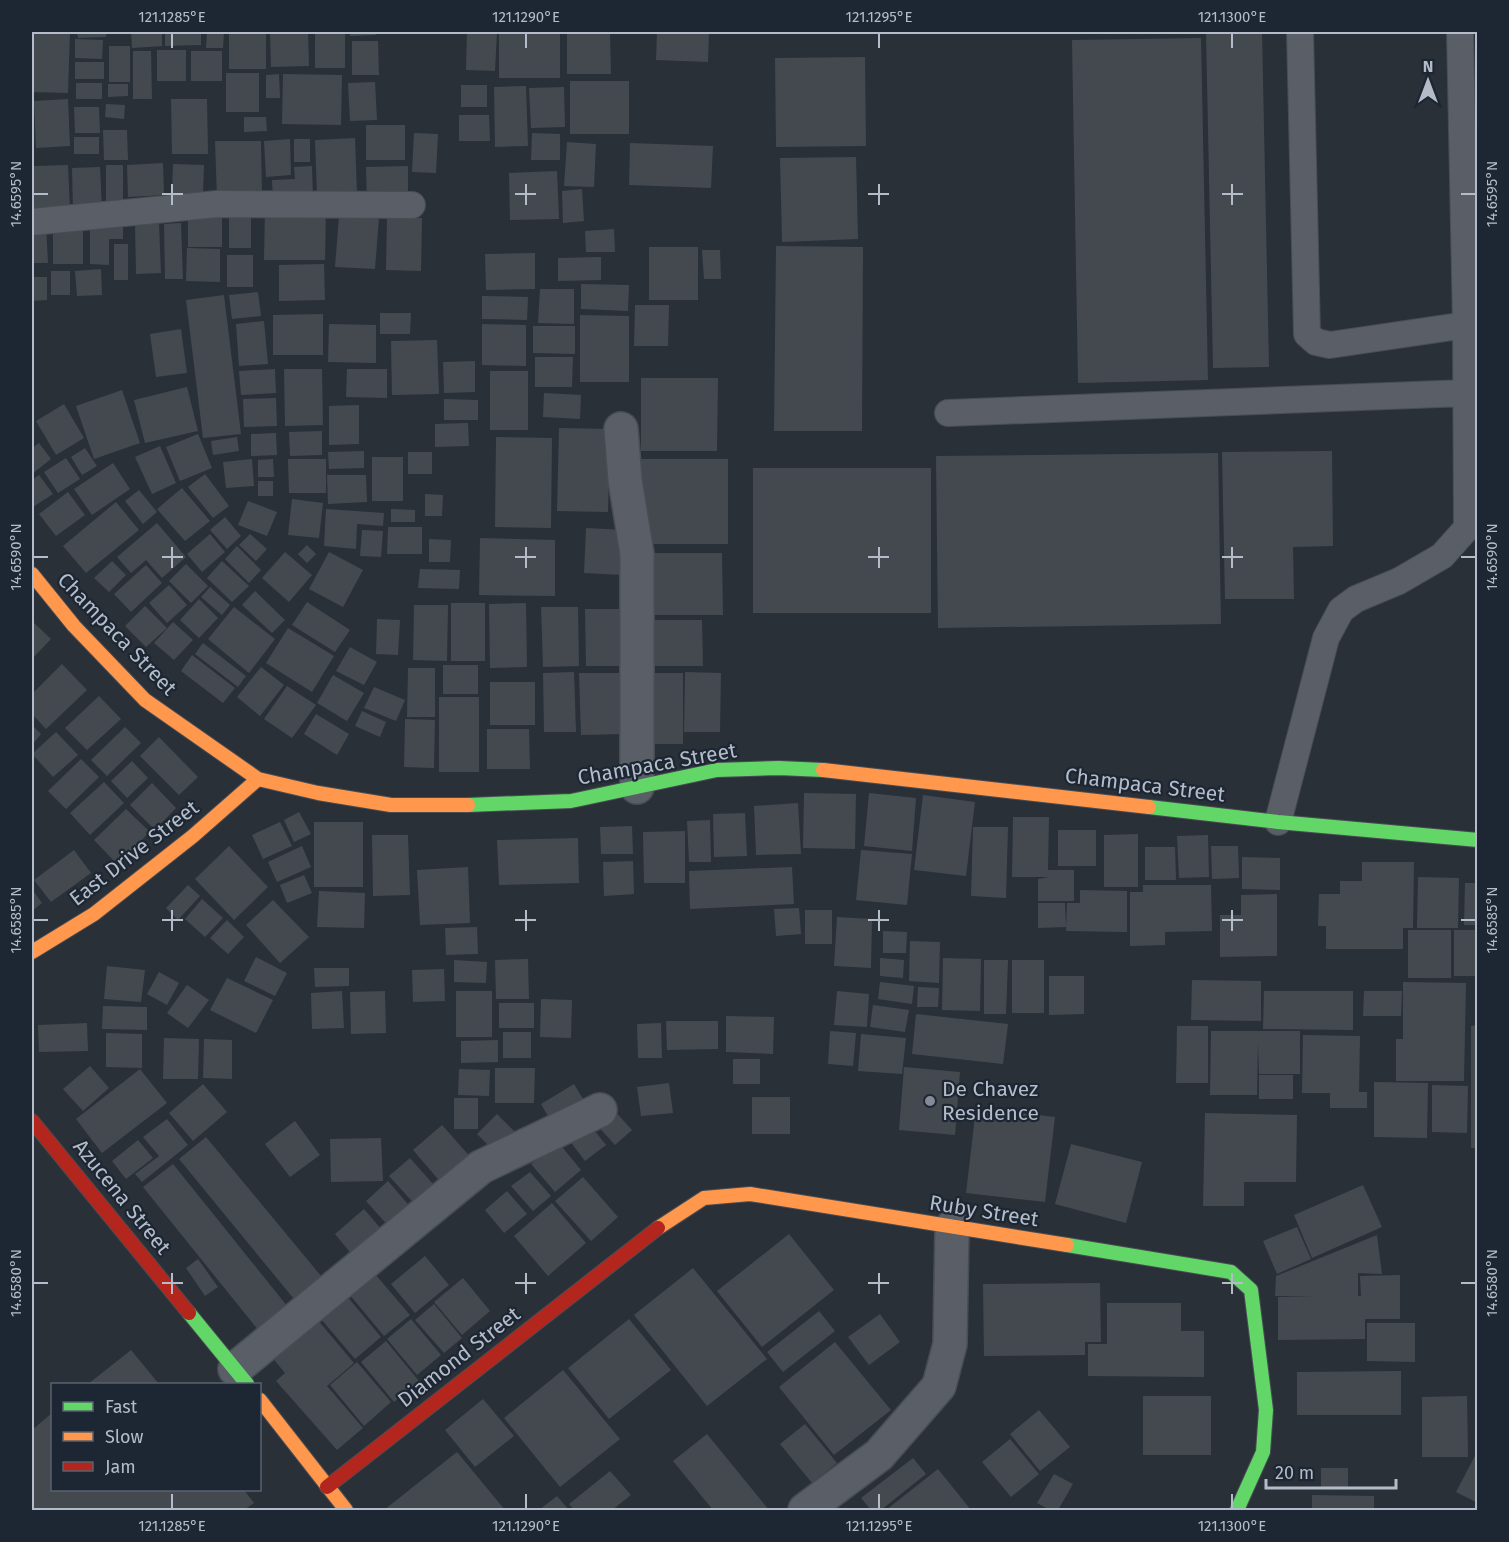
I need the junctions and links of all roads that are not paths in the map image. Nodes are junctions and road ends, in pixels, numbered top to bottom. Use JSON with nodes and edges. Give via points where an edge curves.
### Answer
{"nodes":[{"id":1,"x":1300,"y":32,"type":"edge"},
{"id":2,"x":1460,"y":32,"type":"edge"},
{"id":3,"x":412,"y":204,"type":"dead end"},
{"id":4,"x":32,"y":222,"type":"edge"},
{"id":5,"x":1466,"y":325,"type":"junction"},
{"id":6,"x":1466,"y":393,"type":"junction"},
{"id":7,"x":948,"y":413,"type":"dead end"},
{"id":8,"x":621,"y":429,"type":"dead end"},
{"id":9,"x":32,"y":574,"type":"edge"},
{"id":10,"x":258,"y":780,"type":"junction"},
{"id":11,"x":637,"y":788,"type":"junction"},
{"id":12,"x":1278,"y":822,"type":"junction"},
{"id":13,"x":1478,"y":840,"type":"edge"},
{"id":14,"x":32,"y":952,"type":"edge"},
{"id":15,"x":600,"y":1110,"type":"dead end"},
{"id":16,"x":32,"y":1121,"type":"edge"},
{"id":17,"x":704,"y":1198,"type":"joint"},
{"id":18,"x":952,"y":1227,"type":"junction"},
{"id":19,"x":241,"y":1377,"type":"edge"},
{"id":20,"x":261,"y":1401,"type":"edge"},
{"id":21,"x":327,"y":1487,"type":"junction"},
{"id":22,"x":346,"y":1510,"type":"edge"},
{"id":23,"x":805,"y":1510,"type":"edge"},
{"id":24,"x":1237,"y":1510,"type":"edge"}],
"edges":[{"from":1,"to":5,"type":"lane","via":[[1307,334],[1316,342],[1330,345]]},
{"from":2,"to":5,"type":"lane"},
{"from":3,"to":4,"type":"lane","via":[[218,204]]},
{"from":5,"to":6,"type":"lane"},
{"from":6,"to":7,"type":"lane"},
{"from":6,"to":12,"type":"lane","via":[[1467,528],[1442,556],[1341,610],[1326,638]]},
{"from":8,"to":11,"type":"street","via":[[637,554]]},
{"from":9,"to":10,"type":"street","name":"Champaca Street","via":[[74,626],[145,700]]},
{"from":10,"to":11,"type":"street","name":"Champaca Street","via":[[391,805],[571,801]]},
{"from":10,"to":14,"type":"street","name":"East Drive Street","via":[[94,914]]},
{"from":11,"to":12,"type":"street","name":"Champaca Street","via":[[717,770],[829,770]]},
{"from":12,"to":13,"type":"street","name":"Champaca Street"},
{"from":15,"to":19,"type":"street","via":[[481,1167]]},
{"from":16,"to":19,"type":"street","name":"Azucena Street"},
{"from":17,"to":18,"type":"street","name":"Ruby Street","via":[[750,1194]]},
{"from":17,"to":21,"type":"street","name":"Diamond Street","via":[[661,1226]]},
{"from":18,"to":23,"type":"street","via":[[950,1344],[939,1386],[879,1455]]},
{"from":18,"to":24,"type":"street","name":"Ruby Street","via":[[1231,1272],[1251,1290],[1266,1410],[1263,1452]]},
{"from":20,"to":21,"type":"street"},
{"from":21,"to":22,"type":"street"}]}
